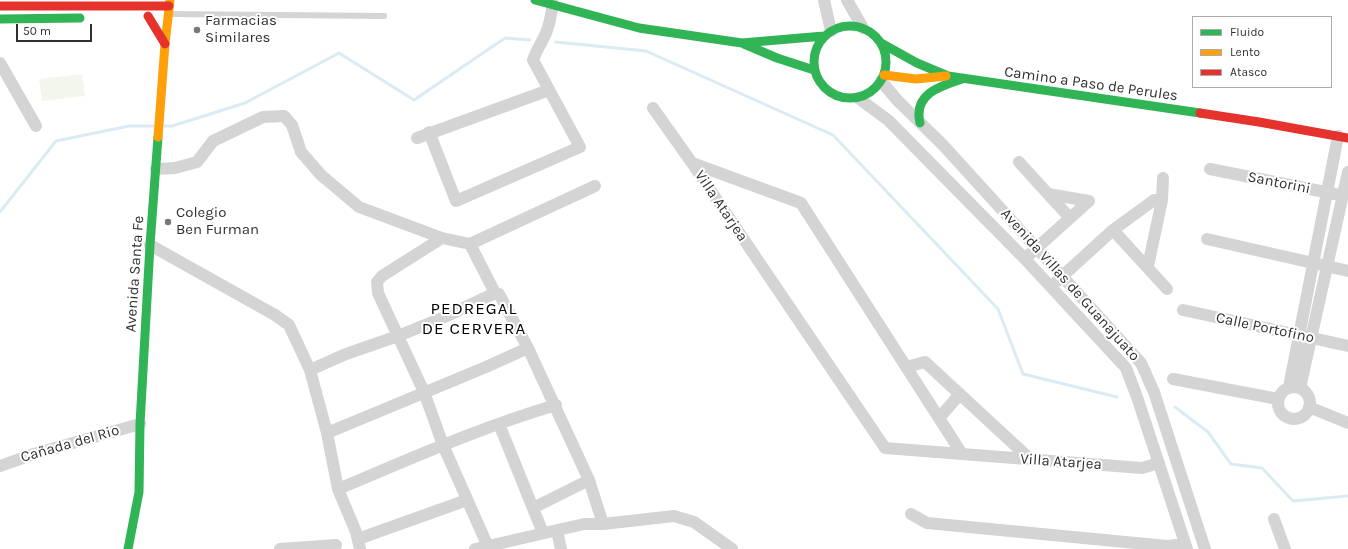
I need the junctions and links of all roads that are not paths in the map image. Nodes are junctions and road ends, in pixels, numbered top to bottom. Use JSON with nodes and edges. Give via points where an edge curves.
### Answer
{"nodes":[{"id":1,"x":535,"y":0,"type":"edge"},
{"id":2,"x":824,"y":0,"type":"edge"},
{"id":3,"x":847,"y":0,"type":"edge"},
{"id":4,"x":151,"y":3,"type":"edge"},
{"id":5,"x":553,"y":4,"type":"junction"},
{"id":6,"x":0,"y":6,"type":"edge"},
{"id":7,"x":127,"y":6,"type":"edge"},
{"id":8,"x":168,"y":9,"type":"edge"},
{"id":9,"x":384,"y":16,"type":"dead end"},
{"id":10,"x":87,"y":17,"type":"dead end"},
{"id":11,"x":0,"y":19,"type":"edge"},
{"id":12,"x":863,"y":28,"type":"junction"},
{"id":13,"x":827,"y":33,"type":"junction"},
{"id":14,"x":742,"y":43,"type":"junction"},
{"id":15,"x":881,"y":43,"type":"junction"},
{"id":16,"x":165,"y":44,"type":"junction"},
{"id":17,"x":0,"y":63,"type":"edge"},
{"id":18,"x":814,"y":70,"type":"junction"},
{"id":19,"x":948,"y":76,"type":"junction"},
{"id":20,"x":883,"y":78,"type":"junction"},
{"id":21,"x":962,"y":79,"type":"junction"},
{"id":22,"x":549,"y":90,"type":"junction"},
{"id":23,"x":858,"y":98,"type":"junction"},
{"id":24,"x":653,"y":108,"type":"dead end"},
{"id":25,"x":920,"y":123,"type":"junction"},
{"id":26,"x":36,"y":126,"type":"dead end"},
{"id":27,"x":429,"y":132,"type":"junction"},
{"id":28,"x":1343,"y":137,"type":"edge"},
{"id":29,"x":417,"y":138,"type":"dead end"},
{"id":30,"x":1019,"y":162,"type":"dead end"},
{"id":31,"x":692,"y":163,"type":"junction"},
{"id":32,"x":156,"y":169,"type":"junction"},
{"id":33,"x":1210,"y":169,"type":"dead end"},
{"id":34,"x":1348,"y":172,"type":"edge"},
{"id":35,"x":1163,"y":178,"type":"dead end"},
{"id":36,"x":595,"y":186,"type":"dead end"},
{"id":37,"x":1327,"y":192,"type":"junction"},
{"id":38,"x":1048,"y":194,"type":"junction"},
{"id":39,"x":1346,"y":195,"type":"edge"},
{"id":40,"x":1162,"y":200,"type":"junction"},
{"id":41,"x":1070,"y":218,"type":"junction"},
{"id":42,"x":1113,"y":230,"type":"junction"},
{"id":43,"x":442,"y":238,"type":"junction"},
{"id":44,"x":1207,"y":239,"type":"dead end"},
{"id":45,"x":470,"y":244,"type":"junction"},
{"id":46,"x":150,"y":245,"type":"junction"},
{"id":47,"x":1036,"y":248,"type":"junction"},
{"id":48,"x":1025,"y":259,"type":"junction"},
{"id":49,"x":1313,"y":263,"type":"junction"},
{"id":50,"x":1148,"y":266,"type":"junction"},
{"id":51,"x":1327,"y":266,"type":"junction"},
{"id":52,"x":1348,"y":271,"type":"edge"},
{"id":53,"x":1062,"y":276,"type":"junction"},
{"id":54,"x":1051,"y":286,"type":"junction"},
{"id":55,"x":1167,"y":289,"type":"dead end"},
{"id":56,"x":495,"y":293,"type":"junction"},
{"id":57,"x":1183,"y":310,"type":"dead end"},
{"id":58,"x":1299,"y":335,"type":"junction"},
{"id":59,"x":398,"y":336,"type":"junction"},
{"id":60,"x":1312,"y":337,"type":"junction"},
{"id":61,"x":1348,"y":346,"type":"edge"},
{"id":62,"x":528,"y":348,"type":"junction"},
{"id":63,"x":906,"y":366,"type":"junction"},
{"id":64,"x":310,"y":370,"type":"junction"},
{"id":65,"x":1173,"y":379,"type":"dead end"},
{"id":66,"x":1295,"y":388,"type":"junction"},
{"id":67,"x":424,"y":392,"type":"junction"},
{"id":68,"x":960,"y":394,"type":"junction"},
{"id":69,"x":1278,"y":399,"type":"junction"},
{"id":70,"x":556,"y":405,"type":"junction"},
{"id":71,"x":1309,"y":407,"type":"junction"},
{"id":72,"x":939,"y":418,"type":"junction"},
{"id":73,"x":140,"y":424,"type":"junction"},
{"id":74,"x":499,"y":424,"type":"junction"},
{"id":75,"x":1348,"y":424,"type":"edge"},
{"id":76,"x":327,"y":433,"type":"junction"},
{"id":77,"x":443,"y":445,"type":"junction"},
{"id":78,"x":962,"y":454,"type":"junction"},
{"id":79,"x":1032,"y":460,"type":"junction"},
{"id":80,"x":1159,"y":463,"type":"junction"},
{"id":81,"x":0,"y":466,"type":"edge"},
{"id":82,"x":589,"y":480,"type":"junction"},
{"id":83,"x":338,"y":489,"type":"junction"},
{"id":84,"x":467,"y":500,"type":"junction"},
{"id":85,"x":533,"y":508,"type":"junction"},
{"id":86,"x":911,"y":514,"type":"dead end"},
{"id":87,"x":1274,"y":519,"type":"dead end"},
{"id":88,"x":603,"y":524,"type":"junction"},
{"id":89,"x":557,"y":531,"type":"junction"},
{"id":90,"x":543,"y":533,"type":"junction"},
{"id":91,"x":359,"y":544,"type":"edge"},
{"id":92,"x":336,"y":545,"type":"dead end"},
{"id":93,"x":489,"y":547,"type":"edge"},
{"id":94,"x":1186,"y":547,"type":"edge"},
{"id":95,"x":128,"y":549,"type":"edge"},
{"id":96,"x":280,"y":549,"type":"edge"},
{"id":97,"x":476,"y":549,"type":"edge"},
{"id":98,"x":561,"y":549,"type":"edge"},
{"id":99,"x":732,"y":549,"type":"edge"},
{"id":100,"x":1205,"y":549,"type":"edge"},
{"id":101,"x":1285,"y":549,"type":"edge"}],
"edges":[{"from":1,"to":5,"type":"street"},
{"from":2,"to":13,"type":"street"},
{"from":3,"to":12,"type":"street"},
{"from":4,"to":7,"type":"street"},
{"from":4,"to":8,"type":"street"},
{"from":5,"to":14,"type":"street","via":[[639,28]]},
{"from":5,"to":22,"type":"street","via":[[546,35],[533,60]]},
{"from":6,"to":7,"type":"street"},
{"from":8,"to":9,"type":"lane"},
{"from":8,"to":16,"type":"street","name":"Avenida Santa Fe"},
{"from":8,"to":16,"type":"street","via":[[144,16],[156,27]]},
{"from":10,"to":11,"type":"street"},
{"from":12,"to":13,"type":"street","via":[[841,27]]},
{"from":12,"to":15,"type":"street"},
{"from":13,"to":14,"type":"street"},
{"from":13,"to":18,"type":"street","via":[[817,48]]},
{"from":14,"to":18,"type":"street"},
{"from":15,"to":19,"type":"street","name":"Camino a Paso de Perules","via":[[917,63]]},
{"from":15,"to":20,"type":"street","via":[[886,64]]},
{"from":16,"to":32,"type":"street","name":"Avenida Santa Fe"},
{"from":17,"to":26,"type":"street"},
{"from":18,"to":23,"type":"street","via":[[826,89],[835,95]]},
{"from":19,"to":20,"type":"street","name":"Camino a Paso de Perules","via":[[916,79]]},
{"from":19,"to":21,"type":"street","name":"Camino a Paso de Perules"},
{"from":20,"to":23,"type":"street","via":[[875,89]]},
{"from":20,"to":25,"type":"street","name":"Avenida Villas de Guanajuato","via":[[898,100]]},
{"from":21,"to":25,"type":"street","via":[[941,86],[926,96],[919,110]]},
{"from":21,"to":28,"type":"street","name":"Camino a Paso de Perules","via":[[1246,120]]},
{"from":22,"to":27,"type":"street"},
{"from":22,"to":27,"type":"street","via":[[580,147],[456,200]]},
{"from":23,"to":48,"type":"street","name":"Avenida Villas de Guanajuato","via":[[888,120]]},
{"from":24,"to":31,"type":"street"},
{"from":25,"to":47,"type":"street","name":"Avenida Villas de Guanajuato"},
{"from":27,"to":29,"type":"street"},
{"from":28,"to":37,"type":"street"},
{"from":30,"to":38,"type":"street"},
{"from":31,"to":63,"type":"street","name":"Villa Atarjea","via":[[801,203]]},
{"from":31,"to":78,"type":"street","name":"Villa Atarjea","via":[[885,448]]},
{"from":32,"to":43,"type":"street","via":[[175,168],[197,162],[213,141],[264,117],[284,116],[292,124],[301,152],[321,175],[359,207]]},
{"from":32,"to":46,"type":"street","name":"Avenida Santa Fe"},
{"from":33,"to":37,"type":"street","name":"Santorini"},
{"from":34,"to":39,"type":"street"},
{"from":35,"to":40,"type":"street"},
{"from":36,"to":45,"type":"street"},
{"from":37,"to":39,"type":"street","name":"Santorini"},
{"from":37,"to":49,"type":"street"},
{"from":38,"to":41,"type":"street"},
{"from":38,"to":41,"type":"street","via":[[1089,201]]},
{"from":39,"to":51,"type":"street"},
{"from":40,"to":42,"type":"street","via":[[1154,200]]},
{"from":40,"to":50,"type":"street"},
{"from":41,"to":47,"type":"street"},
{"from":42,"to":50,"type":"street"},
{"from":42,"to":53,"type":"street"},
{"from":43,"to":45,"type":"street"},
{"from":43,"to":59,"type":"street","via":[[382,276],[377,282],[378,293]]},
{"from":44,"to":49,"type":"street"},
{"from":45,"to":56,"type":"street"},
{"from":46,"to":64,"type":"street","via":[[289,325]]},
{"from":46,"to":73,"type":"street","name":"Avenida Santa Fe"},
{"from":47,"to":48,"type":"street"},
{"from":47,"to":53,"type":"street","name":"Avenida Villas de Guanajuato"},
{"from":48,"to":54,"type":"street","name":"Avenida Villas de Guanajuato"},
{"from":49,"to":51,"type":"street"},
{"from":49,"to":58,"type":"street"},
{"from":50,"to":55,"type":"street"},
{"from":51,"to":52,"type":"street"},
{"from":51,"to":60,"type":"street"},
{"from":53,"to":54,"type":"street"},
{"from":53,"to":100,"type":"street","name":"Avenida Villas de Guanajuato","via":[[1141,363],[1154,392]]},
{"from":54,"to":80,"type":"street","name":"Avenida Villas de Guanajuato","via":[[1126,368]]},
{"from":56,"to":59,"type":"street"},
{"from":56,"to":62,"type":"street","via":[[499,294]]},
{"from":57,"to":58,"type":"street","name":"Calle Portofino"},
{"from":58,"to":60,"type":"street","name":"Calle Portofino"},
{"from":58,"to":66,"type":"street"},
{"from":59,"to":64,"type":"street"},
{"from":59,"to":67,"type":"street"},
{"from":60,"to":61,"type":"street","name":"Calle Portofino"},
{"from":60,"to":66,"type":"street"},
{"from":62,"to":67,"type":"street"},
{"from":62,"to":70,"type":"street"},
{"from":63,"to":68,"type":"street","via":[[925,362]]},
{"from":63,"to":72,"type":"street","name":"Villa Atarjea"},
{"from":64,"to":76,"type":"street"},
{"from":65,"to":69,"type":"street"},
{"from":66,"to":69,"type":"street","via":[[1282,392]]},
{"from":66,"to":71,"type":"street","via":[[1306,393]]},
{"from":67,"to":76,"type":"street"},
{"from":67,"to":77,"type":"street"},
{"from":68,"to":72,"type":"street"},
{"from":68,"to":79,"type":"street"},
{"from":69,"to":71,"type":"street","via":[[1281,412],[1293,419],[1300,417]]},
{"from":70,"to":74,"type":"street"},
{"from":70,"to":82,"type":"street"},
{"from":71,"to":75,"type":"street"},
{"from":72,"to":78,"type":"street","name":"Villa Atarjea"},
{"from":73,"to":81,"type":"street","name":"Cañada del Rio"},
{"from":73,"to":95,"type":"street","name":"Avenida Santa Fe","via":[[139,492]]},
{"from":74,"to":77,"type":"street"},
{"from":74,"to":85,"type":"street"},
{"from":76,"to":83,"type":"street"},
{"from":77,"to":83,"type":"street"},
{"from":77,"to":84,"type":"street"},
{"from":78,"to":79,"type":"street","name":"Villa Atarjea"},
{"from":79,"to":80,"type":"street","name":"Villa Atarjea","via":[[1142,468]]},
{"from":80,"to":94,"type":"street","name":"Avenida Villas de Guanajuato"},
{"from":82,"to":85,"type":"street"},
{"from":82,"to":88,"type":"street"},
{"from":83,"to":91,"type":"street"},
{"from":84,"to":91,"type":"street"},
{"from":84,"to":93,"type":"street"},
{"from":85,"to":90,"type":"street"},
{"from":86,"to":94,"type":"street","via":[[926,523]]},
{"from":87,"to":101,"type":"street"},
{"from":88,"to":89,"type":"street","via":[[584,524]]},
{"from":88,"to":99,"type":"street","via":[[674,516],[694,522]]},
{"from":89,"to":90,"type":"street"},
{"from":89,"to":98,"type":"street"},
{"from":90,"to":93,"type":"street"},
{"from":92,"to":96,"type":"street"},
{"from":93,"to":97,"type":"street"}]}
